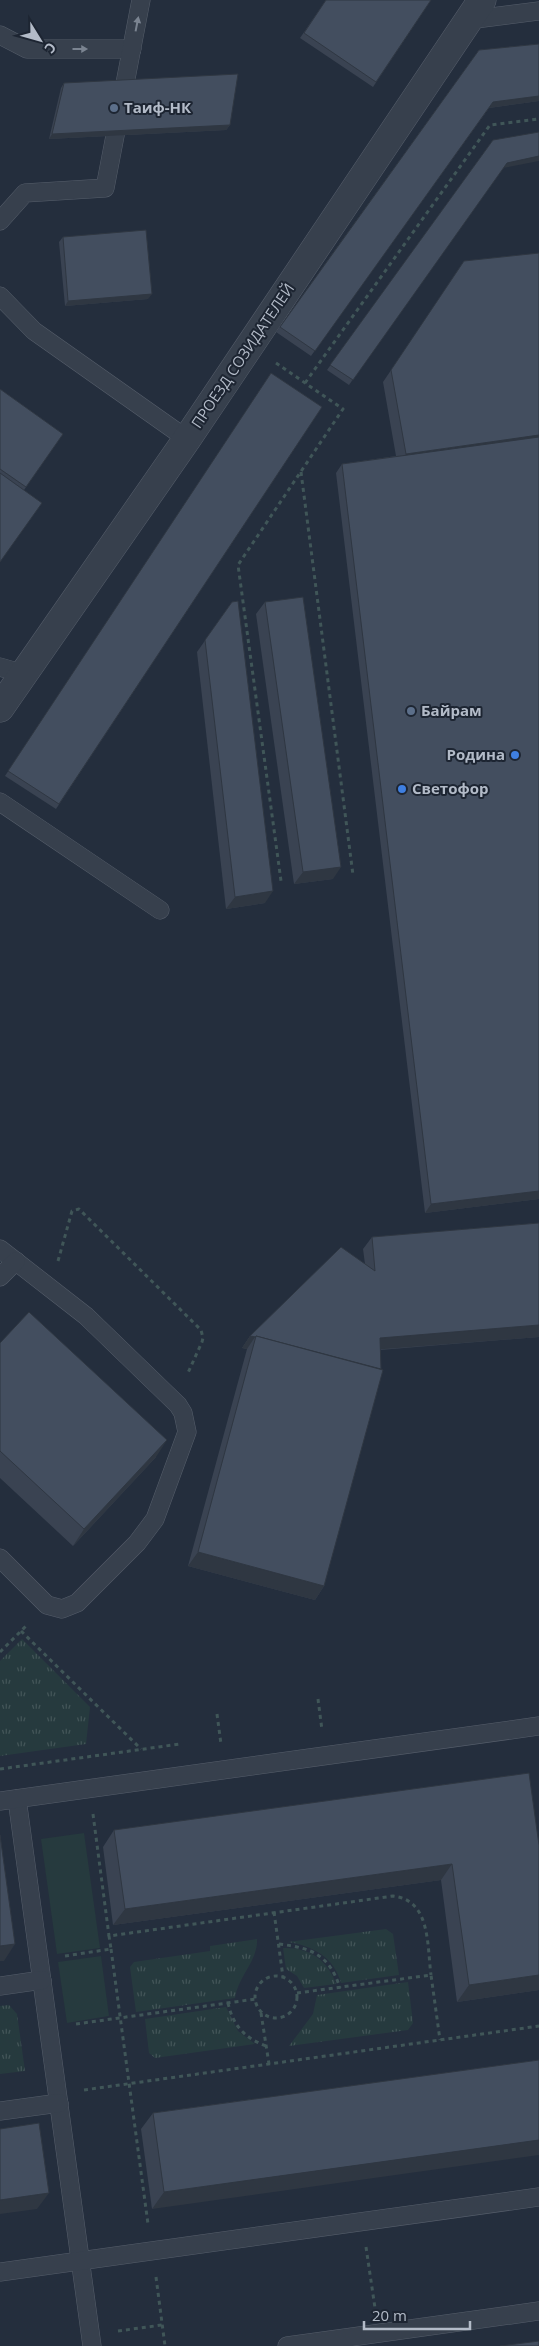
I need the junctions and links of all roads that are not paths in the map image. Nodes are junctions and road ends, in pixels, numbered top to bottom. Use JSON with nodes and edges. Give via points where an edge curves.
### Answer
{"nodes":[{"id":1,"x":141,"y":0,"type":"edge"},
{"id":2,"x":475,"y":10,"type":"edge"},
{"id":3,"x":539,"y":11,"type":"edge"},
{"id":4,"x":0,"y":35,"type":"edge"},
{"id":5,"x":132,"y":48,"type":"junction"},
{"id":6,"x":0,"y":221,"type":"edge"},
{"id":7,"x":0,"y":296,"type":"edge"},
{"id":8,"x":188,"y":439,"type":"junction"},
{"id":9,"x":12,"y":670,"type":"edge"},
{"id":10,"x":0,"y":708,"type":"edge"},
{"id":11,"x":0,"y":802,"type":"edge"},
{"id":12,"x":160,"y":910,"type":"dead end"},
{"id":13,"x":0,"y":1249,"type":"edge"},
{"id":14,"x":16,"y":1261,"type":"junction"},
{"id":15,"x":0,"y":1278,"type":"edge"},
{"id":16,"x":0,"y":1558,"type":"edge"},
{"id":17,"x":539,"y":1726,"type":"edge"},
{"id":18,"x":9,"y":1800,"type":"edge"},
{"id":19,"x":42,"y":1980,"type":"junction"},
{"id":20,"x":0,"y":1986,"type":"edge"},
{"id":21,"x":58,"y":2098,"type":"junction"},
{"id":22,"x":0,"y":2111,"type":"edge"},
{"id":23,"x":539,"y":2198,"type":"edge"},
{"id":24,"x":80,"y":2261,"type":"junction"},
{"id":25,"x":0,"y":2272,"type":"edge"},
{"id":26,"x":539,"y":2311,"type":"edge"},
{"id":27,"x":91,"y":2341,"type":"edge"},
{"id":28,"x":287,"y":2346,"type":"edge"}],
"edges":[{"from":5,"to":1,"type":"lane","one_way":true},
{"from":2,"to":3,"type":"lane"},
{"from":2,"to":8,"type":"street","name":"ПРОЕЗД СОЗИДАТЕЛЕЙ"},
{"from":4,"to":5,"type":"lane","one_way":true,"via":[[27,49]]},
{"from":5,"to":6,"type":"lane","via":[[105,188],[25,193]]},
{"from":7,"to":8,"type":"lane","via":[[34,331]]},
{"from":8,"to":9,"type":"street","name":"ПРОЕЗД СОЗИДАТЕЛЕЙ"},
{"from":9,"to":10,"type":"street","name":"ПРОЕЗД СОЗИДАТЕЛЕЙ"},
{"from":11,"to":12,"type":"lane"},
{"from":13,"to":14,"type":"lane"},
{"from":14,"to":15,"type":"lane"},
{"from":14,"to":16,"type":"lane","via":[[86,1316],[175,1402],[183,1413],[187,1432],[150,1526],[77,1603],[62,1609],[47,1605]]},
{"from":17,"to":18,"type":"lane"},
{"from":18,"to":19,"type":"lane"},
{"from":19,"to":20,"type":"lane"},
{"from":19,"to":21,"type":"lane"},
{"from":21,"to":22,"type":"lane"},
{"from":21,"to":24,"type":"lane"},
{"from":23,"to":24,"type":"lane"},
{"from":24,"to":25,"type":"lane"},
{"from":24,"to":27,"type":"lane"},
{"from":26,"to":28,"type":"lane"}]}
